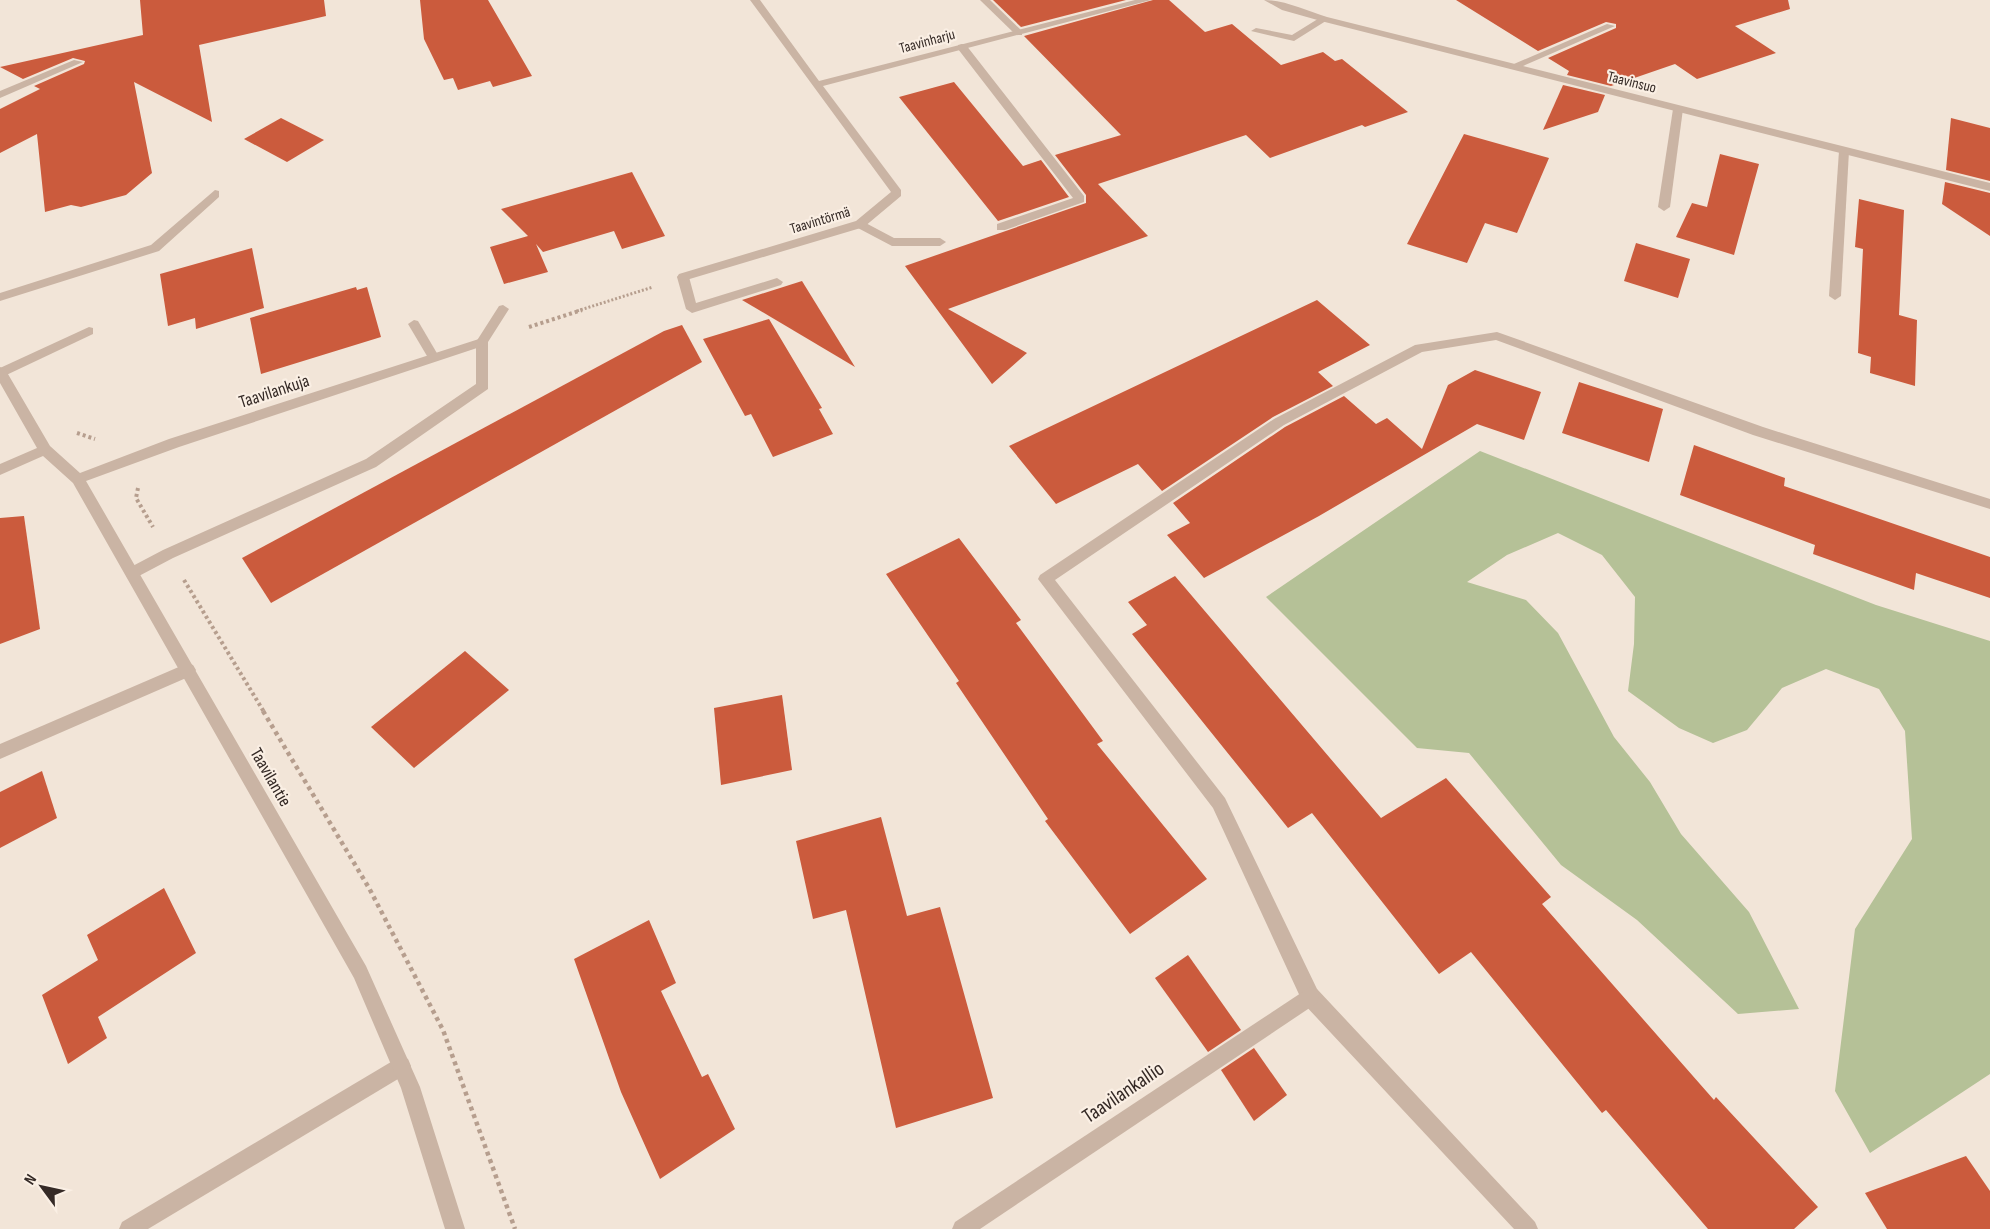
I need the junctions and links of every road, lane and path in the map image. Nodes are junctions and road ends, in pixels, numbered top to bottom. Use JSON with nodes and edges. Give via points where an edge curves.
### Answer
{"nodes":[{"id":1,"x":755,"y":0,"type":"edge"},
{"id":2,"x":984,"y":0,"type":"edge"},
{"id":3,"x":1269,"y":0,"type":"edge"},
{"id":4,"x":1140,"y":1,"type":"edge"},
{"id":5,"x":1324,"y":19,"type":"junction"},
{"id":6,"x":1610,"y":26,"type":"dead end"},
{"id":7,"x":1256,"y":32,"type":"dead end"},
{"id":8,"x":1019,"y":33,"type":"junction"},
{"id":9,"x":962,"y":47,"type":"junction"},
{"id":10,"x":78,"y":62,"type":"dead end"},
{"id":11,"x":1512,"y":67,"type":"junction"},
{"id":12,"x":817,"y":85,"type":"junction"},
{"id":13,"x":0,"y":95,"type":"edge"},
{"id":14,"x":1678,"y":110,"type":"junction"},
{"id":15,"x":1844,"y":151,"type":"junction"},
{"id":16,"x":1990,"y":187,"type":"edge"},
{"id":17,"x":215,"y":194,"type":"dead end"},
{"id":18,"x":1664,"y":207,"type":"dead end"},
{"id":19,"x":860,"y":224,"type":"junction"},
{"id":20,"x":1001,"y":227,"type":"dead end"},
{"id":21,"x":940,"y":242,"type":"dead end"},
{"id":22,"x":683,"y":277,"type":"junction"},
{"id":23,"x":777,"y":282,"type":"dead end"},
{"id":24,"x":1835,"y":296,"type":"dead end"},
{"id":25,"x":0,"y":297,"type":"edge"},
{"id":26,"x":502,"y":309,"type":"dead end"},
{"id":27,"x":414,"y":324,"type":"dead end"},
{"id":28,"x":89,"y":331,"type":"dead end"},
{"id":29,"x":482,"y":342,"type":"junction"},
{"id":30,"x":434,"y":358,"type":"junction"},
{"id":31,"x":0,"y":373,"type":"edge"},
{"id":32,"x":70,"y":424,"type":"dead end"},
{"id":33,"x":45,"y":450,"type":"junction"},
{"id":34,"x":126,"y":461,"type":"junction"},
{"id":35,"x":0,"y":470,"type":"edge"},
{"id":36,"x":78,"y":479,"type":"junction"},
{"id":37,"x":1990,"y":504,"type":"edge"},
{"id":38,"x":168,"y":554,"type":"junction"},
{"id":39,"x":132,"y":573,"type":"junction"},
{"id":40,"x":188,"y":670,"type":"junction"},
{"id":41,"x":0,"y":752,"type":"edge"},
{"id":42,"x":1310,"y":996,"type":"junction"},
{"id":43,"x":401,"y":1066,"type":"junction"},
{"id":44,"x":129,"y":1229,"type":"edge"},
{"id":45,"x":455,"y":1229,"type":"edge"},
{"id":46,"x":516,"y":1229,"type":"edge"},
{"id":47,"x":962,"y":1229,"type":"edge"},
{"id":48,"x":1527,"y":1229,"type":"edge"}],
"edges":[{"from":1,"to":12,"type":"street"},
{"from":2,"to":8,"type":"street"},
{"from":3,"to":5,"type":"street","name":"Taavinsuo","via":[[1285,9]]},
{"from":4,"to":8,"type":"street","name":"Taavinharju"},
{"from":5,"to":7,"type":"street","via":[[1294,38]]},
{"from":5,"to":11,"type":"street","name":"Taavinsuo"},
{"from":6,"to":11,"type":"street"},
{"from":8,"to":9,"type":"street","name":"Taavinharju"},
{"from":9,"to":12,"type":"street","name":"Taavinharju"},
{"from":9,"to":20,"type":"street","via":[[1080,199]]},
{"from":10,"to":13,"type":"street"},
{"from":11,"to":14,"type":"street","name":"Taavinsuo"},
{"from":12,"to":19,"type":"street","name":"Taavintörmä","via":[[897,193]]},
{"from":14,"to":15,"type":"street","name":"Taavinsuo"},
{"from":14,"to":18,"type":"street"},
{"from":15,"to":16,"type":"street","name":"Taavinsuo"},
{"from":15,"to":24,"type":"street"},
{"from":17,"to":25,"type":"street","via":[[154,248]]},
{"from":19,"to":21,"type":"street","via":[[892,242]]},
{"from":19,"to":22,"type":"street","name":"Taavintörmä"},
{"from":22,"to":23,"type":"street","via":[[692,309]]},
{"from":22,"to":29,"type":"path"},
{"from":26,"to":29,"type":"street"},
{"from":27,"to":30,"type":"street"},
{"from":28,"to":31,"type":"street"},
{"from":29,"to":30,"type":"street","name":"Taavilankuja"},
{"from":29,"to":38,"type":"street","via":[[483,386],[371,463]]},
{"from":30,"to":34,"type":"street","name":"Taavilankuja"},
{"from":31,"to":33,"type":"street","name":"Taavilantie"},
{"from":32,"to":34,"type":"path","via":[[75,433],[107,443]]},
{"from":33,"to":35,"type":"street"},
{"from":33,"to":36,"type":"street","name":"Taavilantie"},
{"from":34,"to":36,"type":"street","name":"Taavilankuja"},
{"from":34,"to":38,"type":"path","via":[[140,478],[136,498]]},
{"from":36,"to":39,"type":"street","name":"Taavilantie"},
{"from":37,"to":42,"type":"street","via":[[1758,431],[1497,336],[1419,348],[1279,422],[1045,579],[1219,803]]},
{"from":38,"to":39,"type":"street"},
{"from":38,"to":46,"type":"path","via":[[369,888],[443,1030]]},
{"from":39,"to":40,"type":"street","name":"Taavilantie"},
{"from":40,"to":41,"type":"street"},
{"from":40,"to":43,"type":"street","name":"Taavilantie","via":[[360,972]]},
{"from":42,"to":47,"type":"street","name":"Taavilankallio"},
{"from":42,"to":48,"type":"street"},
{"from":43,"to":44,"type":"street"},
{"from":43,"to":45,"type":"street","name":"Taavilantie"}]}
